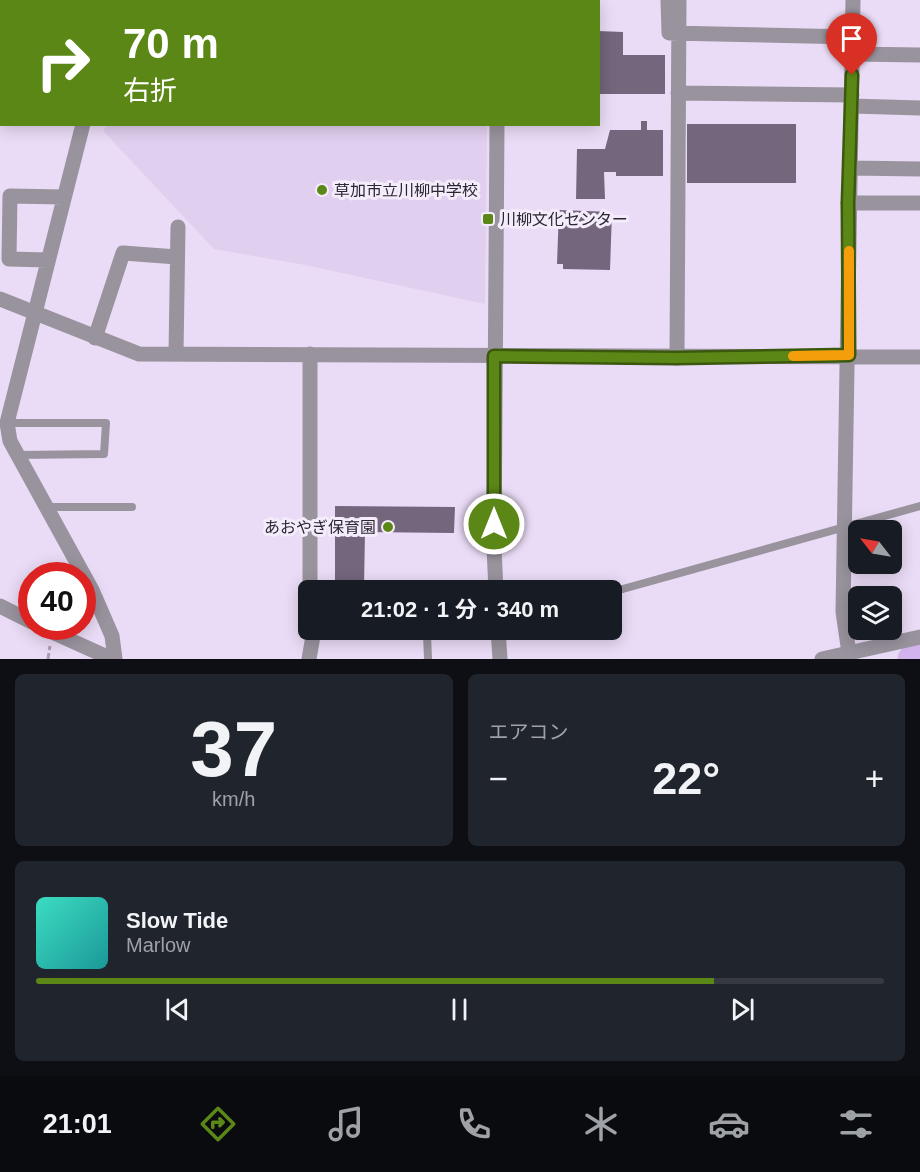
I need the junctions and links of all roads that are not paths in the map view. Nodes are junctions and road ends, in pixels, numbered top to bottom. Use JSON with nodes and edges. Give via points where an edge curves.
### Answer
{"nodes":[{"id":1,"x":668,"y":0,"type":"edge"},
{"id":2,"x":679,"y":0,"type":"edge"},
{"id":3,"x":853,"y":0,"type":"edge"},
{"id":4,"x":678,"y":33,"type":"junction"},
{"id":5,"x":853,"y":37,"type":"junction"},
{"id":6,"x":852,"y":54,"type":"junction"},
{"id":7,"x":920,"y":54,"type":"edge"},
{"id":8,"x":678,"y":93,"type":"junction"},
{"id":9,"x":852,"y":100,"type":"junction"},
{"id":10,"x":920,"y":108,"type":"edge"},
{"id":11,"x":82,"y":126,"type":"edge"},
{"id":12,"x":496,"y":126,"type":"edge"},
{"id":13,"x":850,"y":168,"type":"junction"},
{"id":14,"x":920,"y":169,"type":"edge"},
{"id":15,"x":64,"y":197,"type":"junction"},
{"id":16,"x":848,"y":203,"type":"junction"},
{"id":17,"x":920,"y":203,"type":"edge"},
{"id":18,"x":178,"y":227,"type":"dead end"},
{"id":19,"x":177,"y":257,"type":"junction"},
{"id":20,"x":48,"y":260,"type":"junction"},
{"id":21,"x":0,"y":300,"type":"edge"},
{"id":22,"x":34,"y":314,"type":"junction"},
{"id":23,"x":95,"y":338,"type":"junction"},
{"id":24,"x":176,"y":354,"type":"junction"},
{"id":25,"x":310,"y":354,"type":"junction"},
{"id":26,"x":849,"y":355,"type":"junction"},
{"id":27,"x":494,"y":356,"type":"junction"},
{"id":28,"x":920,"y":357,"type":"edge"},
{"id":29,"x":676,"y":358,"type":"junction"},
{"id":30,"x":5,"y":419,"type":"edge"},
{"id":31,"x":17,"y":455,"type":"junction"},
{"id":32,"x":920,"y":506,"type":"edge"},
{"id":33,"x":45,"y":507,"type":"junction"},
{"id":34,"x":132,"y":507,"type":"dead end"},
{"id":35,"x":846,"y":525,"type":"junction"},
{"id":36,"x":310,"y":580,"type":"edge"},
{"id":37,"x":495,"y":580,"type":"edge"},
{"id":38,"x":622,"y":589,"type":"edge"},
{"id":39,"x":0,"y":606,"type":"edge"},
{"id":40,"x":18,"y":615,"type":"edge"},
{"id":41,"x":920,"y":637,"type":"edge"},
{"id":42,"x":71,"y":640,"type":"edge"},
{"id":43,"x":311,"y":640,"type":"edge"},
{"id":44,"x":427,"y":640,"type":"edge"},
{"id":45,"x":499,"y":640,"type":"edge"},
{"id":46,"x":849,"y":653,"type":"junction"},
{"id":47,"x":114,"y":659,"type":"edge"},
{"id":48,"x":309,"y":659,"type":"edge"},
{"id":49,"x":428,"y":659,"type":"edge"},
{"id":50,"x":500,"y":659,"type":"edge"},
{"id":51,"x":822,"y":659,"type":"edge"}],
"edges":[{"from":1,"to":4,"type":"street","via":[[669,33]]},
{"from":2,"to":4,"type":"street"},
{"from":3,"to":5,"type":"street"},
{"from":4,"to":5,"type":"street"},
{"from":4,"to":8,"type":"street"},
{"from":5,"to":6,"type":"street"},
{"from":6,"to":7,"type":"street"},
{"from":6,"to":9,"type":"street"},
{"from":8,"to":9,"type":"street"},
{"from":8,"to":29,"type":"street"},
{"from":9,"to":10,"type":"street"},
{"from":9,"to":13,"type":"street"},
{"from":11,"to":15,"type":"street"},
{"from":12,"to":27,"type":"street"},
{"from":13,"to":14,"type":"street"},
{"from":13,"to":16,"type":"street"},
{"from":15,"to":20,"type":"street"},
{"from":15,"to":20,"type":"street","via":[[10,196],[9,259]]},
{"from":16,"to":17,"type":"street"},
{"from":16,"to":26,"type":"street"},
{"from":18,"to":19,"type":"street"},
{"from":19,"to":23,"type":"street","via":[[123,253]]},
{"from":19,"to":24,"type":"street"},
{"from":20,"to":22,"type":"street"},
{"from":21,"to":22,"type":"street"},
{"from":22,"to":23,"type":"street"},
{"from":22,"to":30,"type":"street"},
{"from":23,"to":24,"type":"street","via":[[139,354]]},
{"from":24,"to":25,"type":"street"},
{"from":25,"to":27,"type":"street"},
{"from":25,"to":36,"type":"street"},
{"from":26,"to":28,"type":"street"},
{"from":26,"to":29,"type":"street"},
{"from":26,"to":35,"type":"street"},
{"from":27,"to":29,"type":"street"},
{"from":27,"to":37,"type":"street"},
{"from":30,"to":31,"type":"street"},
{"from":30,"to":31,"type":"lane","via":[[106,423],[104,454]]},
{"from":31,"to":33,"type":"street"},
{"from":32,"to":35,"type":"lane"},
{"from":33,"to":34,"type":"lane"},
{"from":33,"to":47,"type":"street","via":[[92,590],[112,636]]},
{"from":35,"to":38,"type":"lane"},
{"from":35,"to":46,"type":"street","via":[[843,612]]},
{"from":39,"to":40,"type":"street"},
{"from":41,"to":46,"type":"street"},
{"from":42,"to":47,"type":"street"},
{"from":43,"to":48,"type":"street"},
{"from":44,"to":49,"type":"lane"},
{"from":45,"to":50,"type":"street"},
{"from":46,"to":51,"type":"street"}]}
